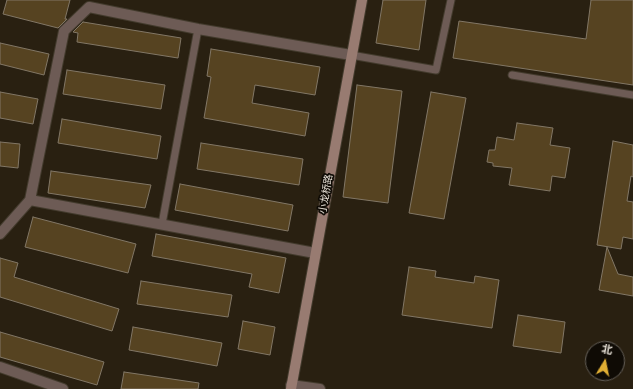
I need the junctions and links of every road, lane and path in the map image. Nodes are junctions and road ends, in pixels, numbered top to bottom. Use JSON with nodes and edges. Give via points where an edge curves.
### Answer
{"nodes":[{"id":1,"x":362,"y":0,"type":"edge"},
{"id":2,"x":451,"y":0,"type":"edge"},
{"id":3,"x":198,"y":28,"type":"junction"},
{"id":4,"x":351,"y":55,"type":"junction"},
{"id":5,"x":512,"y":75,"type":"dead end"},
{"id":6,"x":633,"y":95,"type":"edge"},
{"id":7,"x":30,"y":200,"type":"junction"},
{"id":8,"x":162,"y":224,"type":"junction"},
{"id":9,"x":0,"y":234,"type":"edge"},
{"id":10,"x":315,"y":253,"type":"junction"},
{"id":11,"x":0,"y":367,"type":"edge"},
{"id":12,"x":291,"y":387,"type":"edge"},
{"id":13,"x":63,"y":389,"type":"edge"},
{"id":14,"x":320,"y":389,"type":"edge"}],
"edges":[{"from":1,"to":4,"type":"street","name":"小龙桥路"},
{"from":2,"to":4,"type":"lane","via":[[436,70]]},
{"from":3,"to":4,"type":"street"},
{"from":3,"to":7,"type":"street","via":[[89,7],[64,31]]},
{"from":3,"to":8,"type":"lane"},
{"from":4,"to":10,"type":"street","name":"小龙桥路"},
{"from":5,"to":6,"type":"lane"},
{"from":7,"to":8,"type":"street"},
{"from":7,"to":9,"type":"street"},
{"from":8,"to":10,"type":"street"},
{"from":10,"to":12,"type":"street","name":"小龙桥路"},
{"from":11,"to":13,"type":"street"},
{"from":12,"to":14,"type":"street"}]}
